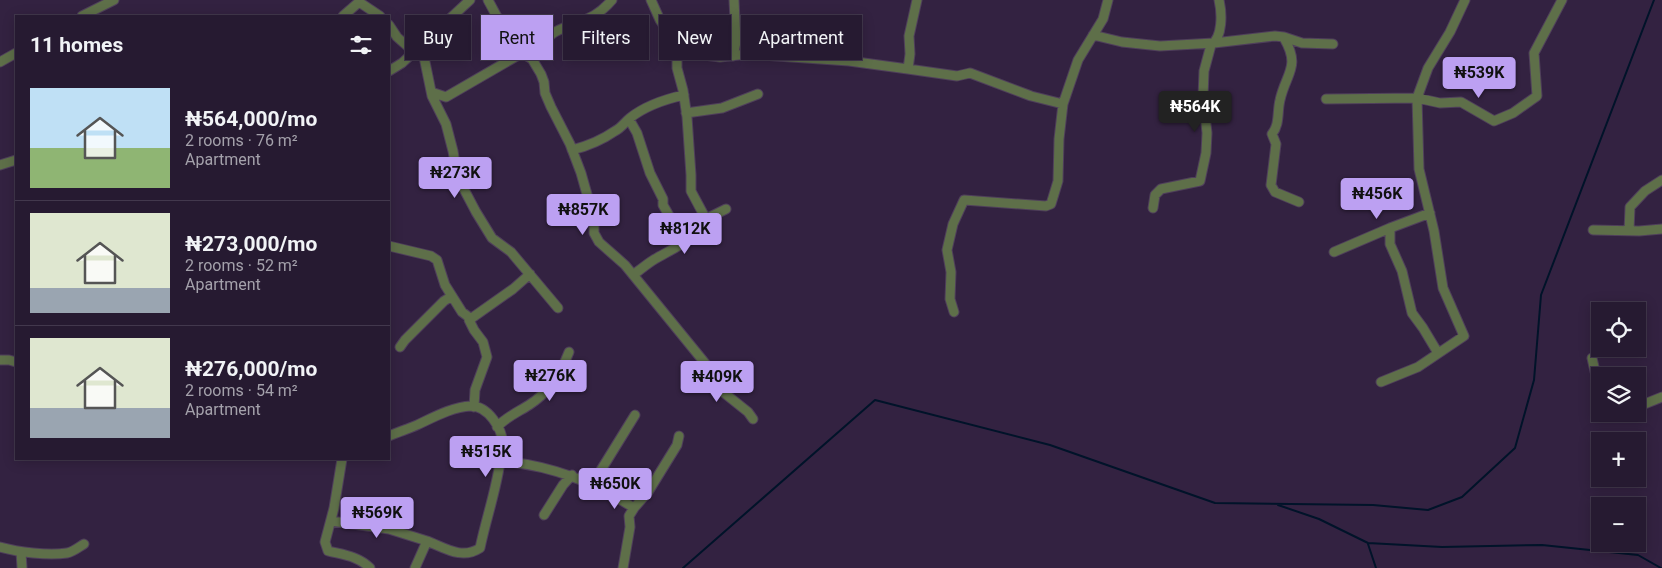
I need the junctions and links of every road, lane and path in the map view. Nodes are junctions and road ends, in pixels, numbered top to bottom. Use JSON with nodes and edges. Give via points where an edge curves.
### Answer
{"nodes":[{"id":1,"x":114,"y":0,"type":"edge"},
{"id":2,"x":470,"y":0,"type":"edge"},
{"id":3,"x":488,"y":0,"type":"edge"},
{"id":4,"x":612,"y":0,"type":"edge"},
{"id":5,"x":651,"y":0,"type":"edge"},
{"id":6,"x":734,"y":0,"type":"edge"},
{"id":7,"x":917,"y":0,"type":"edge"},
{"id":8,"x":1108,"y":0,"type":"edge"},
{"id":9,"x":1219,"y":0,"type":"edge"},
{"id":10,"x":1465,"y":0,"type":"edge"},
{"id":11,"x":1562,"y":0,"type":"edge"},
{"id":12,"x":360,"y":1,"type":"edge"},
{"id":13,"x":84,"y":15,"type":"edge"},
{"id":14,"x":344,"y":15,"type":"edge"},
{"id":15,"x":379,"y":15,"type":"edge"},
{"id":16,"x":454,"y":15,"type":"edge"},
{"id":17,"x":496,"y":15,"type":"edge"},
{"id":18,"x":390,"y":26,"type":"edge"},
{"id":19,"x":553,"y":33,"type":"edge"},
{"id":20,"x":1093,"y":35,"type":"junction"},
{"id":21,"x":1284,"y":37,"type":"junction"},
{"id":22,"x":405,"y":43,"type":"edge"},
{"id":23,"x":1214,"y":43,"type":"junction"},
{"id":24,"x":1334,"y":44,"type":"dead end"},
{"id":25,"x":15,"y":54,"type":"edge"},
{"id":26,"x":733,"y":56,"type":"joint"},
{"id":27,"x":406,"y":60,"type":"edge"},
{"id":28,"x":425,"y":60,"type":"edge"},
{"id":29,"x":510,"y":60,"type":"edge"},
{"id":30,"x":533,"y":60,"type":"edge"},
{"id":31,"x":0,"y":62,"type":"edge"},
{"id":32,"x":908,"y":69,"type":"junction"},
{"id":33,"x":390,"y":70,"type":"edge"},
{"id":34,"x":758,"y":94,"type":"dead end"},
{"id":35,"x":684,"y":95,"type":"junction"},
{"id":36,"x":432,"y":96,"type":"junction"},
{"id":37,"x":1417,"y":98,"type":"junction"},
{"id":38,"x":1326,"y":99,"type":"dead end"},
{"id":39,"x":1063,"y":104,"type":"junction"},
{"id":40,"x":686,"y":113,"type":"junction"},
{"id":41,"x":629,"y":119,"type":"junction"},
{"id":42,"x":572,"y":150,"type":"junction"},
{"id":43,"x":15,"y":160,"type":"edge"},
{"id":44,"x":0,"y":165,"type":"edge"},
{"id":45,"x":1662,"y":180,"type":"edge"},
{"id":46,"x":1299,"y":202,"type":"dead end"},
{"id":47,"x":1153,"y":208,"type":"dead end"},
{"id":48,"x":726,"y":209,"type":"dead end"},
{"id":49,"x":1430,"y":213,"type":"junction"},
{"id":50,"x":706,"y":219,"type":"junction"},
{"id":51,"x":1390,"y":228,"type":"junction"},
{"id":52,"x":1662,"y":229,"type":"edge"},
{"id":53,"x":1593,"y":230,"type":"dead end"},
{"id":54,"x":1629,"y":231,"type":"junction"},
{"id":55,"x":681,"y":244,"type":"junction"},
{"id":56,"x":390,"y":246,"type":"edge"},
{"id":57,"x":1334,"y":252,"type":"dead end"},
{"id":58,"x":530,"y":274,"type":"junction"},
{"id":59,"x":633,"y":275,"type":"junction"},
{"id":60,"x":452,"y":296,"type":"junction"},
{"id":61,"x":558,"y":308,"type":"dead end"},
{"id":62,"x":954,"y":312,"type":"dead end"},
{"id":63,"x":470,"y":318,"type":"junction"},
{"id":64,"x":400,"y":348,"type":"dead end"},
{"id":65,"x":569,"y":352,"type":"dead end"},
{"id":66,"x":1438,"y":353,"type":"junction"},
{"id":67,"x":1592,"y":358,"type":"dead end"},
{"id":68,"x":0,"y":360,"type":"edge"},
{"id":69,"x":15,"y":362,"type":"edge"},
{"id":70,"x":1594,"y":367,"type":"edge"},
{"id":71,"x":1381,"y":382,"type":"dead end"},
{"id":72,"x":1662,"y":397,"type":"edge"},
{"id":73,"x":1646,"y":403,"type":"edge"},
{"id":74,"x":474,"y":407,"type":"junction"},
{"id":75,"x":635,"y":415,"type":"dead end"},
{"id":76,"x":753,"y":419,"type":"dead end"},
{"id":77,"x":497,"y":427,"type":"junction"},
{"id":78,"x":390,"y":436,"type":"edge"},
{"id":79,"x":679,"y":436,"type":"dead end"},
{"id":80,"x":342,"y":460,"type":"edge"},
{"id":81,"x":500,"y":461,"type":"junction"},
{"id":82,"x":572,"y":476,"type":"junction"},
{"id":83,"x":591,"y":483,"type":"junction"},
{"id":84,"x":634,"y":508,"type":"junction"},
{"id":85,"x":544,"y":515,"type":"dead end"},
{"id":86,"x":332,"y":521,"type":"junction"},
{"id":87,"x":427,"y":541,"type":"junction"},
{"id":88,"x":84,"y":544,"type":"dead end"},
{"id":89,"x":0,"y":547,"type":"edge"},
{"id":90,"x":21,"y":552,"type":"junction"},
{"id":91,"x":22,"y":568,"type":"edge"},
{"id":92,"x":370,"y":568,"type":"edge"},
{"id":93,"x":415,"y":568,"type":"edge"},
{"id":94,"x":623,"y":568,"type":"edge"}],
"edges":[{"from":1,"to":13,"type":"street"},
{"from":2,"to":16,"type":"street"},
{"from":3,"to":17,"type":"street"},
{"from":4,"to":19,"type":"street","via":[[596,16]]},
{"from":5,"to":35,"type":"street","via":[[677,51],[677,68]]},
{"from":6,"to":26,"type":"street","via":[[736,42]]},
{"from":7,"to":32,"type":"street","via":[[909,36]]},
{"from":8,"to":20,"type":"street","via":[[1103,19]]},
{"from":9,"to":23,"type":"street","via":[[1221,15]]},
{"from":10,"to":37,"type":"street","via":[[1428,68]]},
{"from":11,"to":37,"type":"street","via":[[1534,53],[1537,96],[1529,102],[1494,121],[1461,102],[1440,103]]},
{"from":12,"to":14,"type":"street"},
{"from":12,"to":15,"type":"street"},
{"from":18,"to":22,"type":"street"},
{"from":20,"to":23,"type":"street","via":[[1160,46]]},
{"from":20,"to":39,"type":"street","via":[[1078,60]]},
{"from":21,"to":23,"type":"street"},
{"from":21,"to":24,"type":"street","via":[[1302,43]]},
{"from":21,"to":46,"type":"street","via":[[1293,60],[1272,134],[1276,144],[1271,185],[1275,192]]},
{"from":23,"to":47,"type":"street","via":[[1204,71],[1207,134],[1200,181],[1161,189],[1155,195]]},
{"from":25,"to":31,"type":"street"},
{"from":26,"to":32,"type":"street","via":[[748,54],[849,60]]},
{"from":27,"to":33,"type":"street"},
{"from":28,"to":36,"type":"street"},
{"from":29,"to":36,"type":"street","via":[[446,97],[434,93]]},
{"from":30,"to":42,"type":"street","via":[[544,82],[550,108]]},
{"from":32,"to":39,"type":"street","via":[[958,76],[970,73],[1031,96]]},
{"from":34,"to":40,"type":"street","via":[[722,108]]},
{"from":35,"to":40,"type":"street"},
{"from":35,"to":41,"type":"street","via":[[658,103]]},
{"from":36,"to":58,"type":"street","via":[[446,124],[457,176],[476,212],[492,238],[512,252]]},
{"from":37,"to":38,"type":"street"},
{"from":37,"to":49,"type":"street","via":[[1420,169]]},
{"from":39,"to":62,"type":"street","via":[[1058,181],[1051,204],[964,200],[947,250],[951,272],[950,299]]},
{"from":40,"to":50,"type":"street","via":[[691,191]]},
{"from":41,"to":42,"type":"street","via":[[590,145]]},
{"from":41,"to":55,"type":"street"},
{"from":42,"to":59,"type":"street","via":[[594,218],[594,233]]},
{"from":43,"to":44,"type":"street"},
{"from":45,"to":54,"type":"street","via":[[1645,191],[1630,207]]},
{"from":48,"to":50,"type":"street"},
{"from":49,"to":51,"type":"street"},
{"from":49,"to":66,"type":"street","via":[[1443,288],[1464,336]]},
{"from":50,"to":55,"type":"street","via":[[702,229]]},
{"from":51,"to":57,"type":"street"},
{"from":51,"to":66,"type":"street","via":[[1390,244],[1402,271],[1412,313]]},
{"from":52,"to":54,"type":"street"},
{"from":53,"to":54,"type":"street"},
{"from":55,"to":59,"type":"street"},
{"from":56,"to":60,"type":"street","via":[[437,260]]},
{"from":58,"to":61,"type":"street"},
{"from":58,"to":63,"type":"street","via":[[514,289]]},
{"from":59,"to":76,"type":"street","via":[[709,368],[723,392]]},
{"from":60,"to":63,"type":"street"},
{"from":60,"to":64,"type":"street"},
{"from":63,"to":74,"type":"street","via":[[487,356],[475,390]]},
{"from":65,"to":77,"type":"street","via":[[552,384],[532,403]]},
{"from":66,"to":71,"type":"street","via":[[1418,367]]},
{"from":67,"to":70,"type":"street"},
{"from":68,"to":69,"type":"street"},
{"from":72,"to":73,"type":"street"},
{"from":74,"to":77,"type":"street","via":[[491,414]]},
{"from":74,"to":78,"type":"street","via":[[448,411]]},
{"from":75,"to":83,"type":"street"},
{"from":77,"to":81,"type":"street","via":[[503,443]]},
{"from":79,"to":84,"type":"street","via":[[677,445],[648,492]]},
{"from":80,"to":86,"type":"street"},
{"from":81,"to":82,"type":"street","via":[[541,466]]},
{"from":81,"to":87,"type":"street","via":[[480,548],[460,554]]},
{"from":82,"to":83,"type":"street"},
{"from":82,"to":85,"type":"street"},
{"from":83,"to":84,"type":"street"},
{"from":84,"to":94,"type":"street","via":[[629,516]]},
{"from":86,"to":87,"type":"street","via":[[389,529]]},
{"from":86,"to":92,"type":"street","via":[[325,542],[328,550],[363,561]]},
{"from":87,"to":93,"type":"street"},
{"from":88,"to":90,"type":"street","via":[[68,553]]},
{"from":89,"to":90,"type":"street"},
{"from":90,"to":91,"type":"street"}]}
